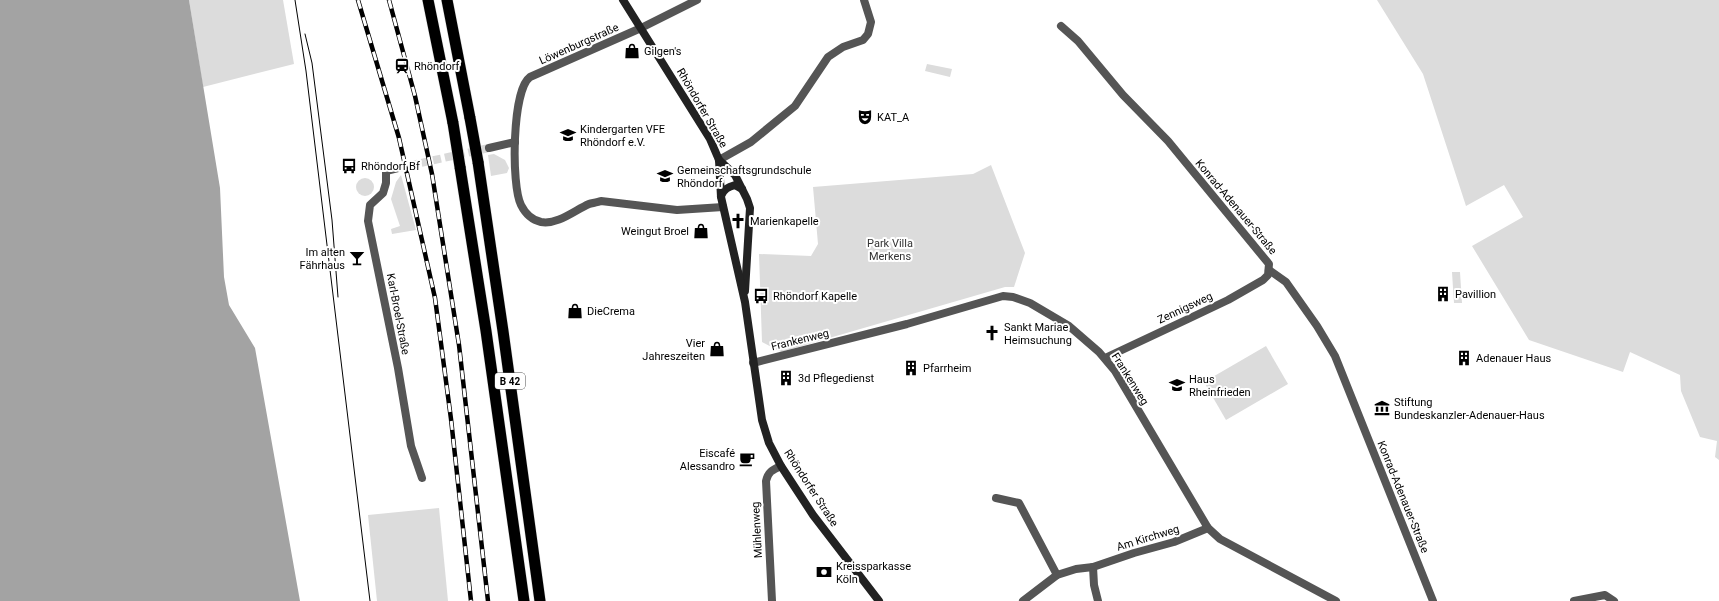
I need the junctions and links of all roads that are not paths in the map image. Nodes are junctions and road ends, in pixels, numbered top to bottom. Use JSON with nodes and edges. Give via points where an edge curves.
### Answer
{"nodes":[{"id":1,"x":428,"y":0,"type":"edge"},
{"id":2,"x":447,"y":0,"type":"edge"},
{"id":3,"x":623,"y":0,"type":"edge"},
{"id":4,"x":697,"y":0,"type":"edge"},
{"id":5,"x":864,"y":0,"type":"edge"},
{"id":6,"x":1061,"y":26,"type":"dead end"},
{"id":7,"x":641,"y":28,"type":"junction"},
{"id":8,"x":515,"y":142,"type":"junction"},
{"id":9,"x":489,"y":148,"type":"tunnel mouth"},
{"id":10,"x":719,"y":160,"type":"junction"},
{"id":11,"x":398,"y":168,"type":"tunnel mouth"},
{"id":12,"x":742,"y":189,"type":"junction"},
{"id":13,"x":721,"y":197,"type":"junction"},
{"id":14,"x":723,"y":207,"type":"junction"},
{"id":15,"x":1270,"y":270,"type":"junction"},
{"id":16,"x":745,"y":302,"type":"junction"},
{"id":17,"x":1105,"y":358,"type":"junction"},
{"id":18,"x":753,"y":363,"type":"junction"},
{"id":19,"x":781,"y":466,"type":"junction"},
{"id":20,"x":422,"y":478,"type":"dead end"},
{"id":21,"x":996,"y":498,"type":"dead end"},
{"id":22,"x":1208,"y":528,"type":"junction"},
{"id":23,"x":1093,"y":567,"type":"junction"},
{"id":24,"x":1057,"y":575,"type":"junction"},
{"id":25,"x":524,"y":601,"type":"edge"},
{"id":26,"x":540,"y":601,"type":"edge"},
{"id":27,"x":772,"y":601,"type":"edge"},
{"id":28,"x":879,"y":601,"type":"edge"},
{"id":29,"x":1023,"y":601,"type":"edge"},
{"id":30,"x":1098,"y":601,"type":"edge"},
{"id":31,"x":1336,"y":601,"type":"edge"},
{"id":32,"x":1433,"y":601,"type":"edge"},
{"id":33,"x":1574,"y":601,"type":"edge"},
{"id":34,"x":1614,"y":601,"type":"edge"}],
"edges":[{"from":1,"to":25,"type":"highway","number":"B 42","bridge":true,"via":[[453,123],[486,331]]},
{"from":2,"to":26,"type":"highway","number":"B 42","bridge":true,"via":[[478,162]]},
{"from":3,"to":7,"type":"main road","name":"Rhöndorfer Straße"},
{"from":4,"to":7,"type":"street","name":"Löwenburgstraße"},
{"from":5,"to":10,"type":"street","via":[[871,22],[868,34],[863,40],[843,47],[828,57],[795,106],[751,142]]},
{"from":6,"to":15,"type":"street","name":"Konrad-Adenauer-Straße","via":[[1078,41],[1123,95],[1168,142],[1266,258]]},
{"from":7,"to":8,"type":"street","name":"Löwenburgstraße","via":[[528,79],[521,93]]},
{"from":7,"to":10,"type":"main road","name":"Rhöndorfer Straße","via":[[710,139]]},
{"from":8,"to":9,"type":"street"},
{"from":8,"to":14,"type":"street","via":[[515,173],[520,204],[535,220],[555,221],[601,201],[677,210]]},
{"from":10,"to":12,"type":"main road","name":"Rhöndorfer Straße","via":[[735,175]]},
{"from":10,"to":13,"type":"main road","name":"Rhöndorfer Straße"},
{"from":11,"to":20,"type":"street","name":"Karl-Broel-Straße","via":[[386,172],[383,193],[370,205],[368,221],[411,446]]},
{"from":12,"to":13,"type":"main road","via":[[735,185],[730,186],[723,191]]},
{"from":12,"to":16,"type":"main road","name":"Rhöndorfer Straße","via":[[750,208]]},
{"from":13,"to":14,"type":"main road","name":"Rhöndorfer Straße"},
{"from":14,"to":16,"type":"main road","name":"Rhöndorfer Straße"},
{"from":15,"to":17,"type":"street","name":"Zennigsweg","via":[[1263,280],[1228,300]]},
{"from":15,"to":32,"type":"street","name":"Konrad-Adenauer-Straße","via":[[1286,282],[1335,356]]},
{"from":16,"to":18,"type":"main road","name":"Rhöndorfer Straße"},
{"from":17,"to":18,"type":"street","name":"Frankenweg","via":[[1081,335],[1043,310],[1021,299],[1003,296],[907,324]]},
{"from":17,"to":22,"type":"street","name":"Frankenweg"},
{"from":18,"to":19,"type":"main road","name":"Rhöndorfer Straße","via":[[762,420],[769,443]]},
{"from":19,"to":27,"type":"street","name":"Mühlenweg","via":[[771,470],[766,481]]},
{"from":19,"to":28,"type":"main road","name":"Rhöndorfer Straße","via":[[813,515]]},
{"from":21,"to":24,"type":"street","via":[[1019,502]]},
{"from":22,"to":23,"type":"street","name":"Am Kirchweg","via":[[1174,542]]},
{"from":22,"to":31,"type":"street","name":"Frankenweg","via":[[1220,539]]},
{"from":23,"to":24,"type":"street","name":"Am Kirchweg"},
{"from":23,"to":30,"type":"street"},
{"from":24,"to":29,"type":"street","name":"Am Kirchweg"},
{"from":33,"to":34,"type":"street","via":[[1605,595]]}]}
